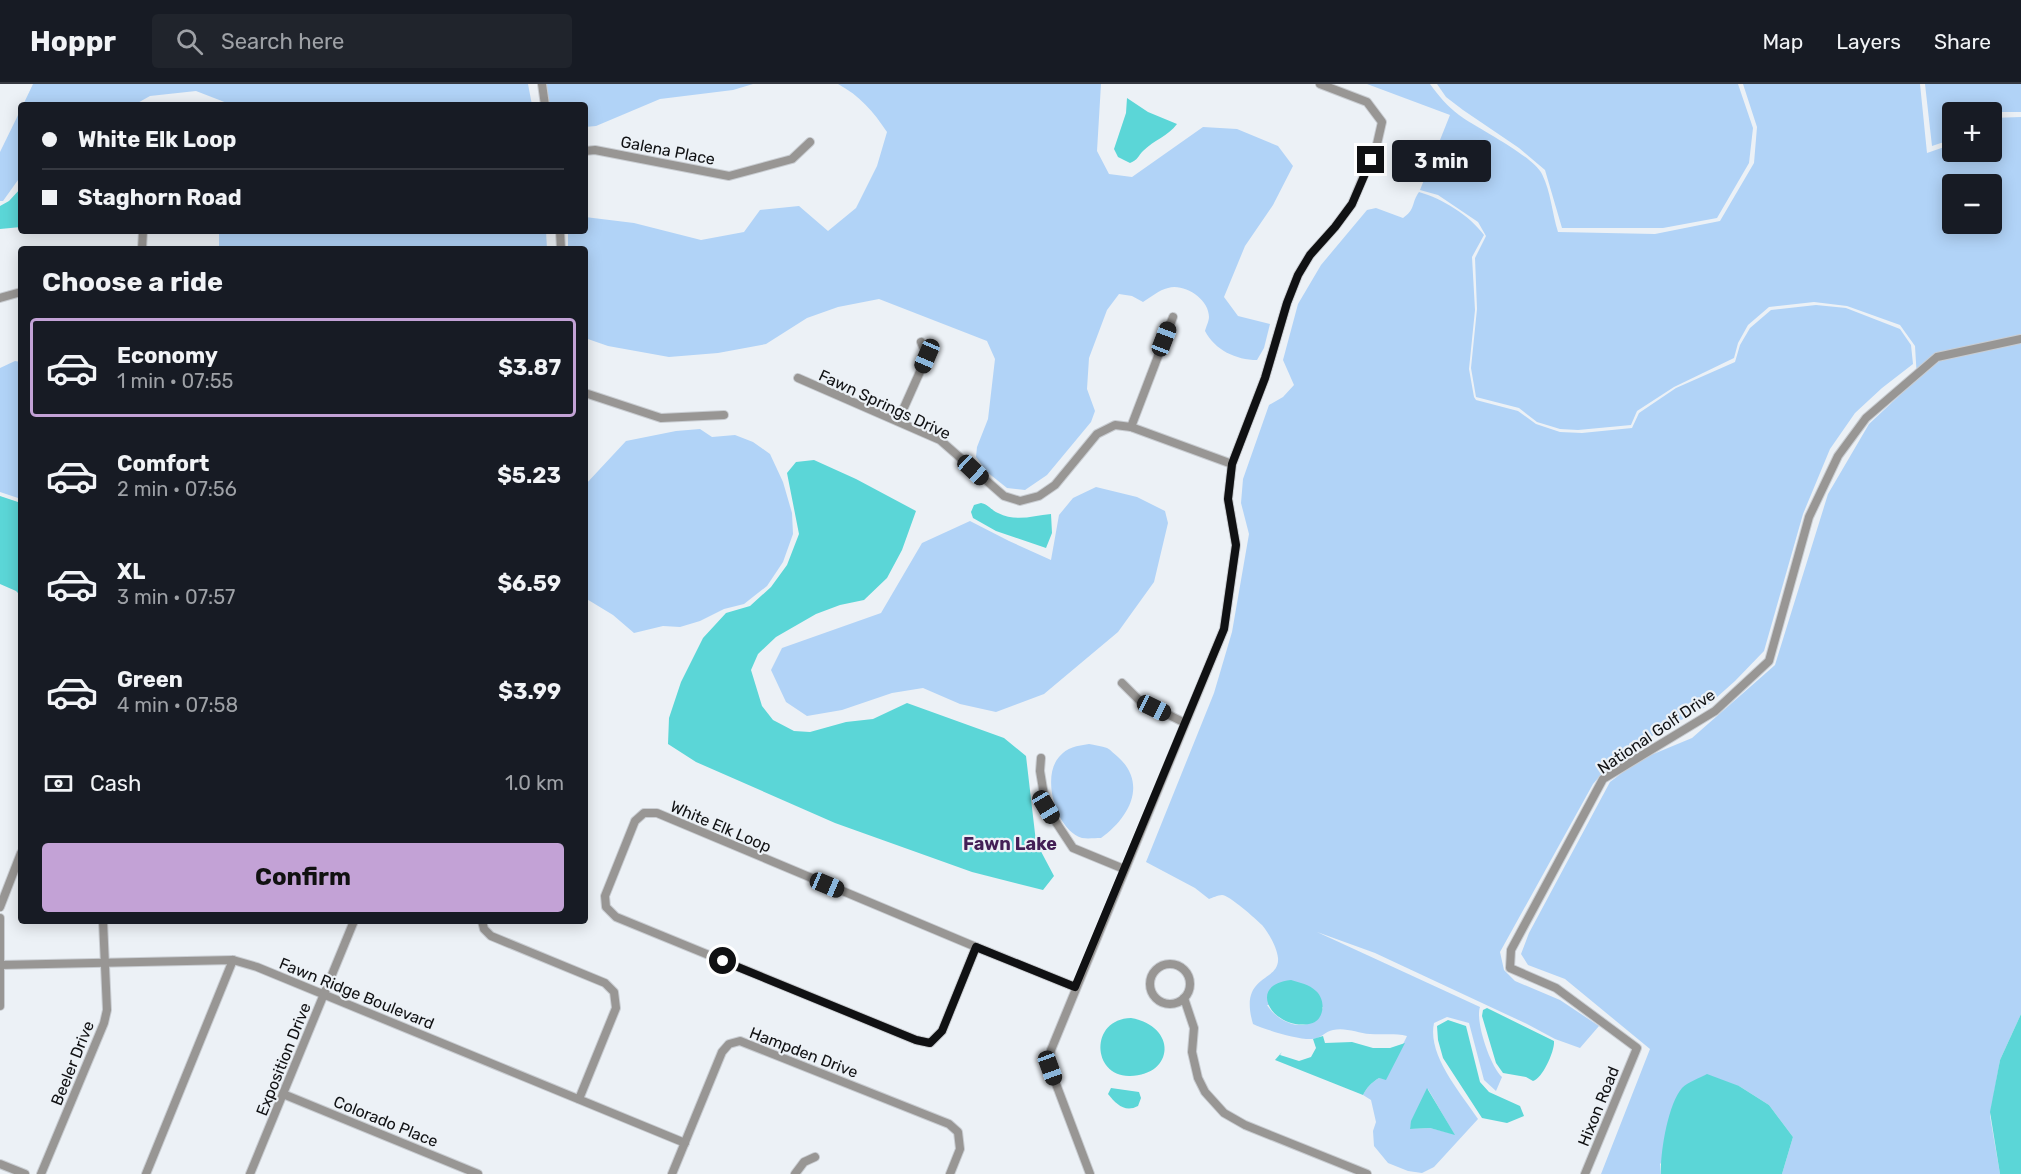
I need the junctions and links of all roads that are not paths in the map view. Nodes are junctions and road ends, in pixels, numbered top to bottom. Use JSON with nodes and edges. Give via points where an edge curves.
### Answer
{"nodes":[{"id":1,"x":542,"y":84,"type":"edge"},
{"id":2,"x":1320,"y":84,"type":"edge"},
{"id":3,"x":545,"y":102,"type":"edge"},
{"id":4,"x":810,"y":142,"type":"dead end"},
{"id":5,"x":588,"y":151,"type":"edge"},
{"id":6,"x":18,"y":293,"type":"edge"},
{"id":7,"x":0,"y":298,"type":"edge"},
{"id":8,"x":1173,"y":317,"type":"dead end"},
{"id":9,"x":2021,"y":339,"type":"edge"},
{"id":10,"x":921,"y":342,"type":"dead end"},
{"id":11,"x":798,"y":378,"type":"dead end"},
{"id":12,"x":588,"y":394,"type":"edge"},
{"id":13,"x":724,"y":415,"type":"dead end"},
{"id":14,"x":898,"y":422,"type":"junction"},
{"id":15,"x":1131,"y":428,"type":"junction"},
{"id":16,"x":1232,"y":464,"type":"junction"},
{"id":17,"x":1122,"y":683,"type":"dead end"},
{"id":18,"x":1185,"y":723,"type":"junction"},
{"id":19,"x":1041,"y":758,"type":"dead end"},
{"id":20,"x":18,"y":861,"type":"edge"},
{"id":21,"x":1124,"y":869,"type":"junction"},
{"id":22,"x":0,"y":907,"type":"edge"},
{"id":23,"x":0,"y":918,"type":"edge"},
{"id":24,"x":103,"y":924,"type":"edge"},
{"id":25,"x":353,"y":924,"type":"edge"},
{"id":26,"x":483,"y":924,"type":"edge"},
{"id":27,"x":976,"y":947,"type":"junction"},
{"id":28,"x":233,"y":960,"type":"junction"},
{"id":29,"x":105,"y":963,"type":"junction"},
{"id":30,"x":0,"y":965,"type":"edge"},
{"id":31,"x":1075,"y":987,"type":"junction"},
{"id":32,"x":324,"y":994,"type":"junction"},
{"id":33,"x":1184,"y":998,"type":"junction"},
{"id":34,"x":0,"y":1006,"type":"edge"},
{"id":35,"x":1637,"y":1048,"type":"joint"},
{"id":36,"x":283,"y":1094,"type":"junction"},
{"id":37,"x":579,"y":1099,"type":"junction"},
{"id":38,"x":685,"y":1143,"type":"junction"},
{"id":39,"x":815,"y":1157,"type":"dead end"},
{"id":40,"x":0,"y":1164,"type":"edge"},
{"id":41,"x":21,"y":1173,"type":"edge"},
{"id":42,"x":41,"y":1174,"type":"edge"},
{"id":43,"x":146,"y":1174,"type":"edge"},
{"id":44,"x":250,"y":1174,"type":"edge"},
{"id":45,"x":478,"y":1174,"type":"edge"},
{"id":46,"x":672,"y":1174,"type":"edge"},
{"id":47,"x":795,"y":1174,"type":"edge"},
{"id":48,"x":950,"y":1174,"type":"edge"},
{"id":49,"x":1090,"y":1174,"type":"edge"},
{"id":50,"x":1367,"y":1174,"type":"edge"},
{"id":51,"x":1586,"y":1174,"type":"edge"}],
"edges":[{"from":1,"to":3,"type":"street"},
{"from":2,"to":16,"type":"street","via":[[1366,102],[1382,122],[1377,144],[1352,204],[1298,275]]},
{"from":4,"to":5,"type":"street","name":"Galena Place","via":[[792,159],[729,176]]},
{"from":6,"to":7,"type":"street"},
{"from":8,"to":15,"type":"street"},
{"from":9,"to":35,"type":"street","name":"National Golf Drive","via":[[1937,357],[1866,418],[1838,456],[1809,517],[1769,662],[1715,711],[1603,779],[1511,950],[1510,968],[1556,988]]},
{"from":10,"to":14,"type":"street","via":[[927,356]]},
{"from":11,"to":14,"type":"street","name":"Fawn Springs Drive"},
{"from":12,"to":13,"type":"street","via":[[661,418]]},
{"from":14,"to":15,"type":"street","name":"Fawn Springs Drive","via":[[940,440],[1004,496],[1020,501],[1040,496],[1055,485],[1097,435],[1115,425]]},
{"from":15,"to":16,"type":"street","name":"Fawn Springs Drive"},
{"from":16,"to":18,"type":"street","via":[[1228,499],[1236,545],[1224,629]]},
{"from":17,"to":18,"type":"street","via":[[1139,700]]},
{"from":18,"to":21,"type":"street"},
{"from":19,"to":21,"type":"street","via":[[1046,807],[1073,848]]},
{"from":20,"to":22,"type":"street"},
{"from":21,"to":31,"type":"street"},
{"from":23,"to":30,"type":"street"},
{"from":24,"to":29,"type":"street","name":"Beeler Drive"},
{"from":25,"to":32,"type":"street","name":"Exposition Drive"},
{"from":26,"to":37,"type":"street","via":[[491,936],[605,983],[614,992],[616,1008]]},
{"from":27,"to":27,"type":"street","name":"White Elk Loop","via":[[657,813],[644,813],[635,821],[605,896],[606,907],[615,916],[930,1043],[942,1031]]},
{"from":27,"to":31,"type":"street","name":"White Elk Loop"},
{"from":28,"to":29,"type":"street","name":"Fawn Ridge Boulevard"},
{"from":28,"to":32,"type":"street","name":"Fawn Ridge Boulevard"},
{"from":28,"to":43,"type":"street"},
{"from":29,"to":30,"type":"street","name":"Fawn Ridge Boulevard"},
{"from":29,"to":42,"type":"street","name":"Beeler Drive","via":[[104,1023]]},
{"from":30,"to":34,"type":"street"},
{"from":31,"to":49,"type":"street","via":[[1049,1061]]},
{"from":32,"to":36,"type":"street","name":"Exposition Drive"},
{"from":32,"to":37,"type":"street","name":"Fawn Ridge Boulevard"},
{"from":33,"to":33,"type":"street","via":[[1190,987],[1184,969],[1172,964],[1155,971],[1151,990],[1159,1001],[1172,1004]]},
{"from":33,"to":50,"type":"street","via":[[1194,1028],[1192,1052],[1198,1078],[1224,1113]]},
{"from":35,"to":51,"type":"street","name":"Hixon Road"},
{"from":36,"to":44,"type":"street","name":"Exposition Drive"},
{"from":36,"to":45,"type":"street","name":"Colorado Place"},
{"from":37,"to":38,"type":"street","name":"Fawn Ridge Boulevard"},
{"from":38,"to":46,"type":"street","name":"Hampden Drive"},
{"from":38,"to":48,"type":"street","name":"Hampden Drive","via":[[722,1052],[729,1044],[740,1041],[949,1124],[958,1132],[960,1149]]},
{"from":39,"to":47,"type":"street","via":[[804,1162]]},
{"from":40,"to":41,"type":"street"}]}
